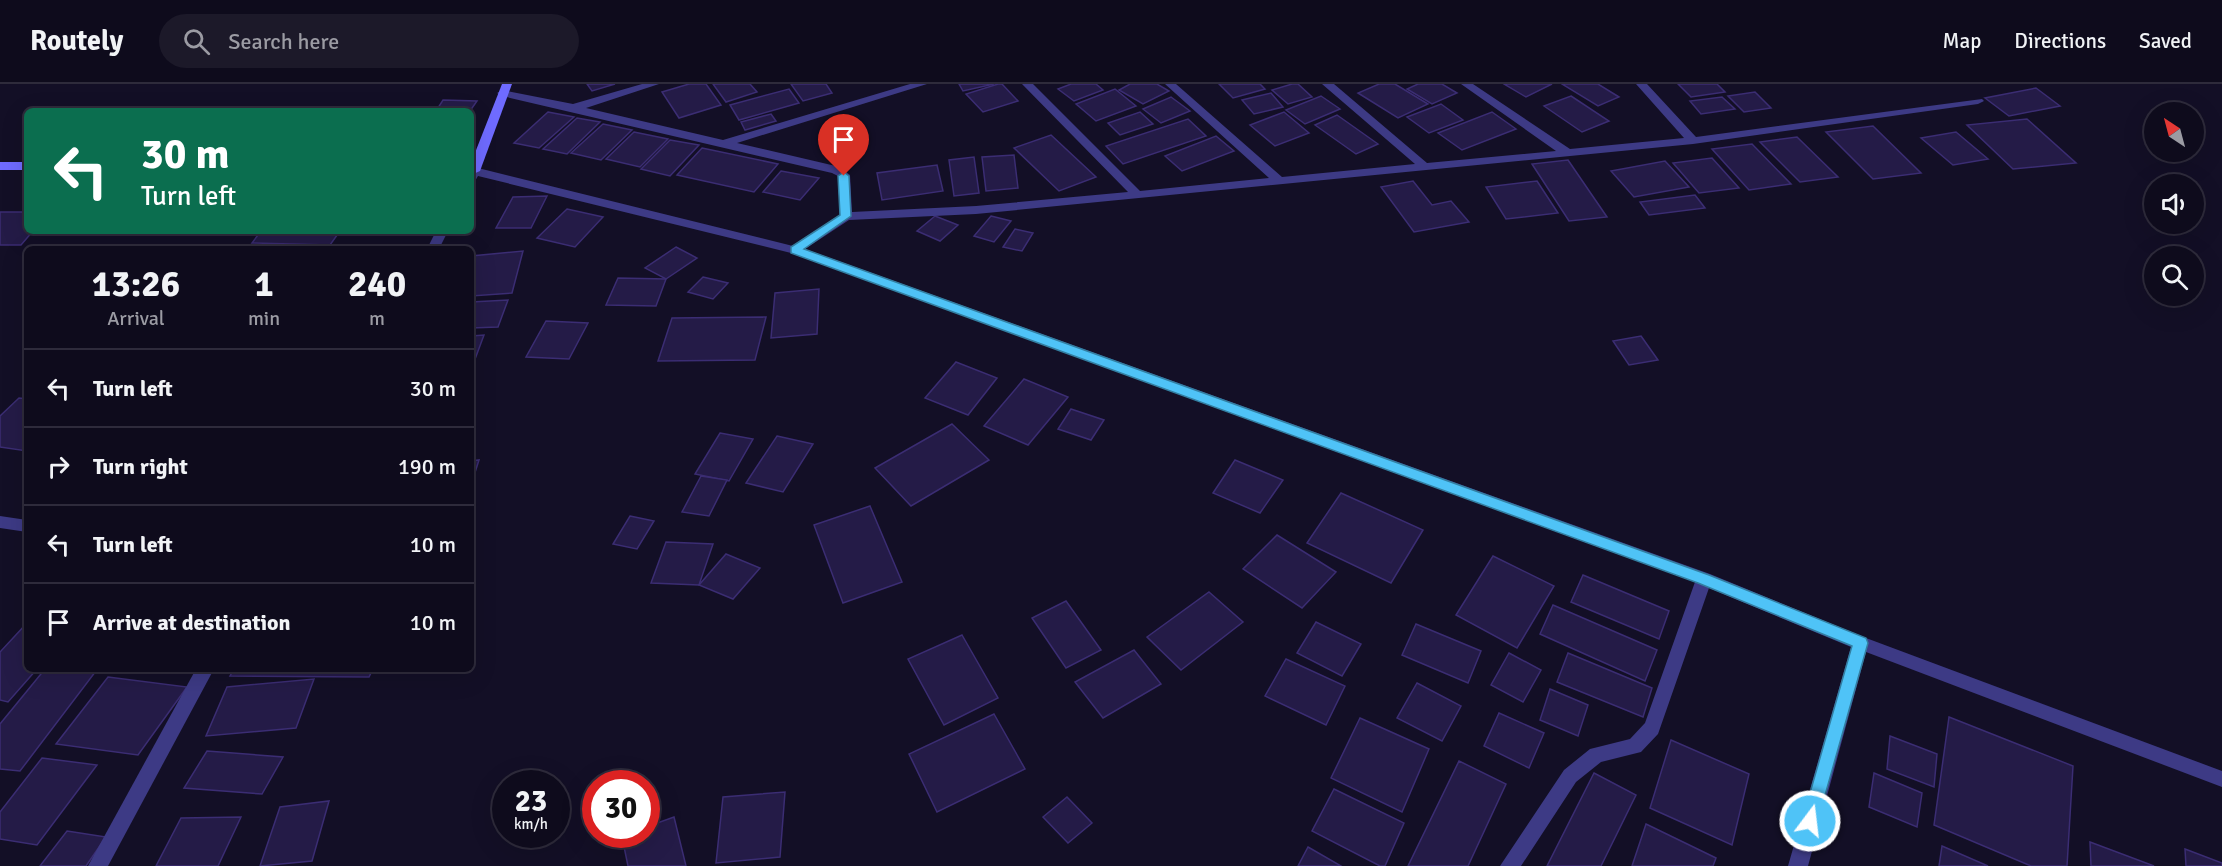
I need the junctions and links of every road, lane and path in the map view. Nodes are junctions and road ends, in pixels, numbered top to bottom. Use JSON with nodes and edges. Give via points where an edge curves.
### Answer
{"nodes":[{"id":1,"x":654,"y":84,"type":"edge"},
{"id":2,"x":922,"y":84,"type":"edge"},
{"id":3,"x":1026,"y":84,"type":"edge"},
{"id":4,"x":1170,"y":84,"type":"edge"},
{"id":5,"x":1327,"y":84,"type":"edge"},
{"id":6,"x":1466,"y":84,"type":"edge"},
{"id":7,"x":1641,"y":84,"type":"edge"},
{"id":8,"x":505,"y":89,"type":"edge"},
{"id":9,"x":1978,"y":101,"type":"dead end"},
{"id":10,"x":574,"y":108,"type":"junction"},
{"id":11,"x":1693,"y":141,"type":"junction"},
{"id":12,"x":722,"y":144,"type":"junction"},
{"id":13,"x":1566,"y":152,"type":"junction"},
{"id":14,"x":0,"y":166,"type":"edge"},
{"id":15,"x":24,"y":166,"type":"edge"},
{"id":16,"x":1425,"y":167,"type":"junction"},
{"id":17,"x":474,"y":169,"type":"edge"},
{"id":18,"x":474,"y":174,"type":"edge"},
{"id":19,"x":1278,"y":180,"type":"junction"},
{"id":20,"x":1138,"y":195,"type":"junction"},
{"id":21,"x":846,"y":216,"type":"junction"},
{"id":22,"x":795,"y":250,"type":"junction"},
{"id":23,"x":0,"y":522,"type":"edge"},
{"id":24,"x":24,"y":526,"type":"edge"},
{"id":25,"x":1704,"y":579,"type":"junction"},
{"id":26,"x":1860,"y":643,"type":"junction"},
{"id":27,"x":203,"y":672,"type":"edge"},
{"id":28,"x":2222,"y":778,"type":"edge"},
{"id":29,"x":98,"y":866,"type":"edge"},
{"id":30,"x":1510,"y":866,"type":"edge"},
{"id":31,"x":1798,"y":866,"type":"edge"}],
"edges":[{"from":1,"to":10,"type":"street"},
{"from":2,"to":12,"type":"street"},
{"from":3,"to":20,"type":"street"},
{"from":4,"to":19,"type":"street"},
{"from":5,"to":16,"type":"street"},
{"from":6,"to":13,"type":"street"},
{"from":7,"to":11,"type":"street"},
{"from":8,"to":10,"type":"street"},
{"from":8,"to":17,"type":"street"},
{"from":9,"to":11,"type":"street"},
{"from":10,"to":12,"type":"street"},
{"from":11,"to":13,"type":"street"},
{"from":12,"to":21,"type":"street","via":[[836,170],[844,176],[846,184]]},
{"from":13,"to":16,"type":"street"},
{"from":14,"to":15,"type":"street"},
{"from":16,"to":19,"type":"street"},
{"from":18,"to":22,"type":"street"},
{"from":19,"to":20,"type":"street"},
{"from":20,"to":21,"type":"street","via":[[976,210]]},
{"from":21,"to":22,"type":"street"},
{"from":22,"to":25,"type":"street"},
{"from":23,"to":24,"type":"street"},
{"from":25,"to":26,"type":"street"},
{"from":25,"to":30,"type":"street","via":[[1653,728],[1635,746],[1596,755],[1570,776]]},
{"from":26,"to":28,"type":"street"},
{"from":26,"to":31,"type":"street"},
{"from":27,"to":29,"type":"street"}]}
